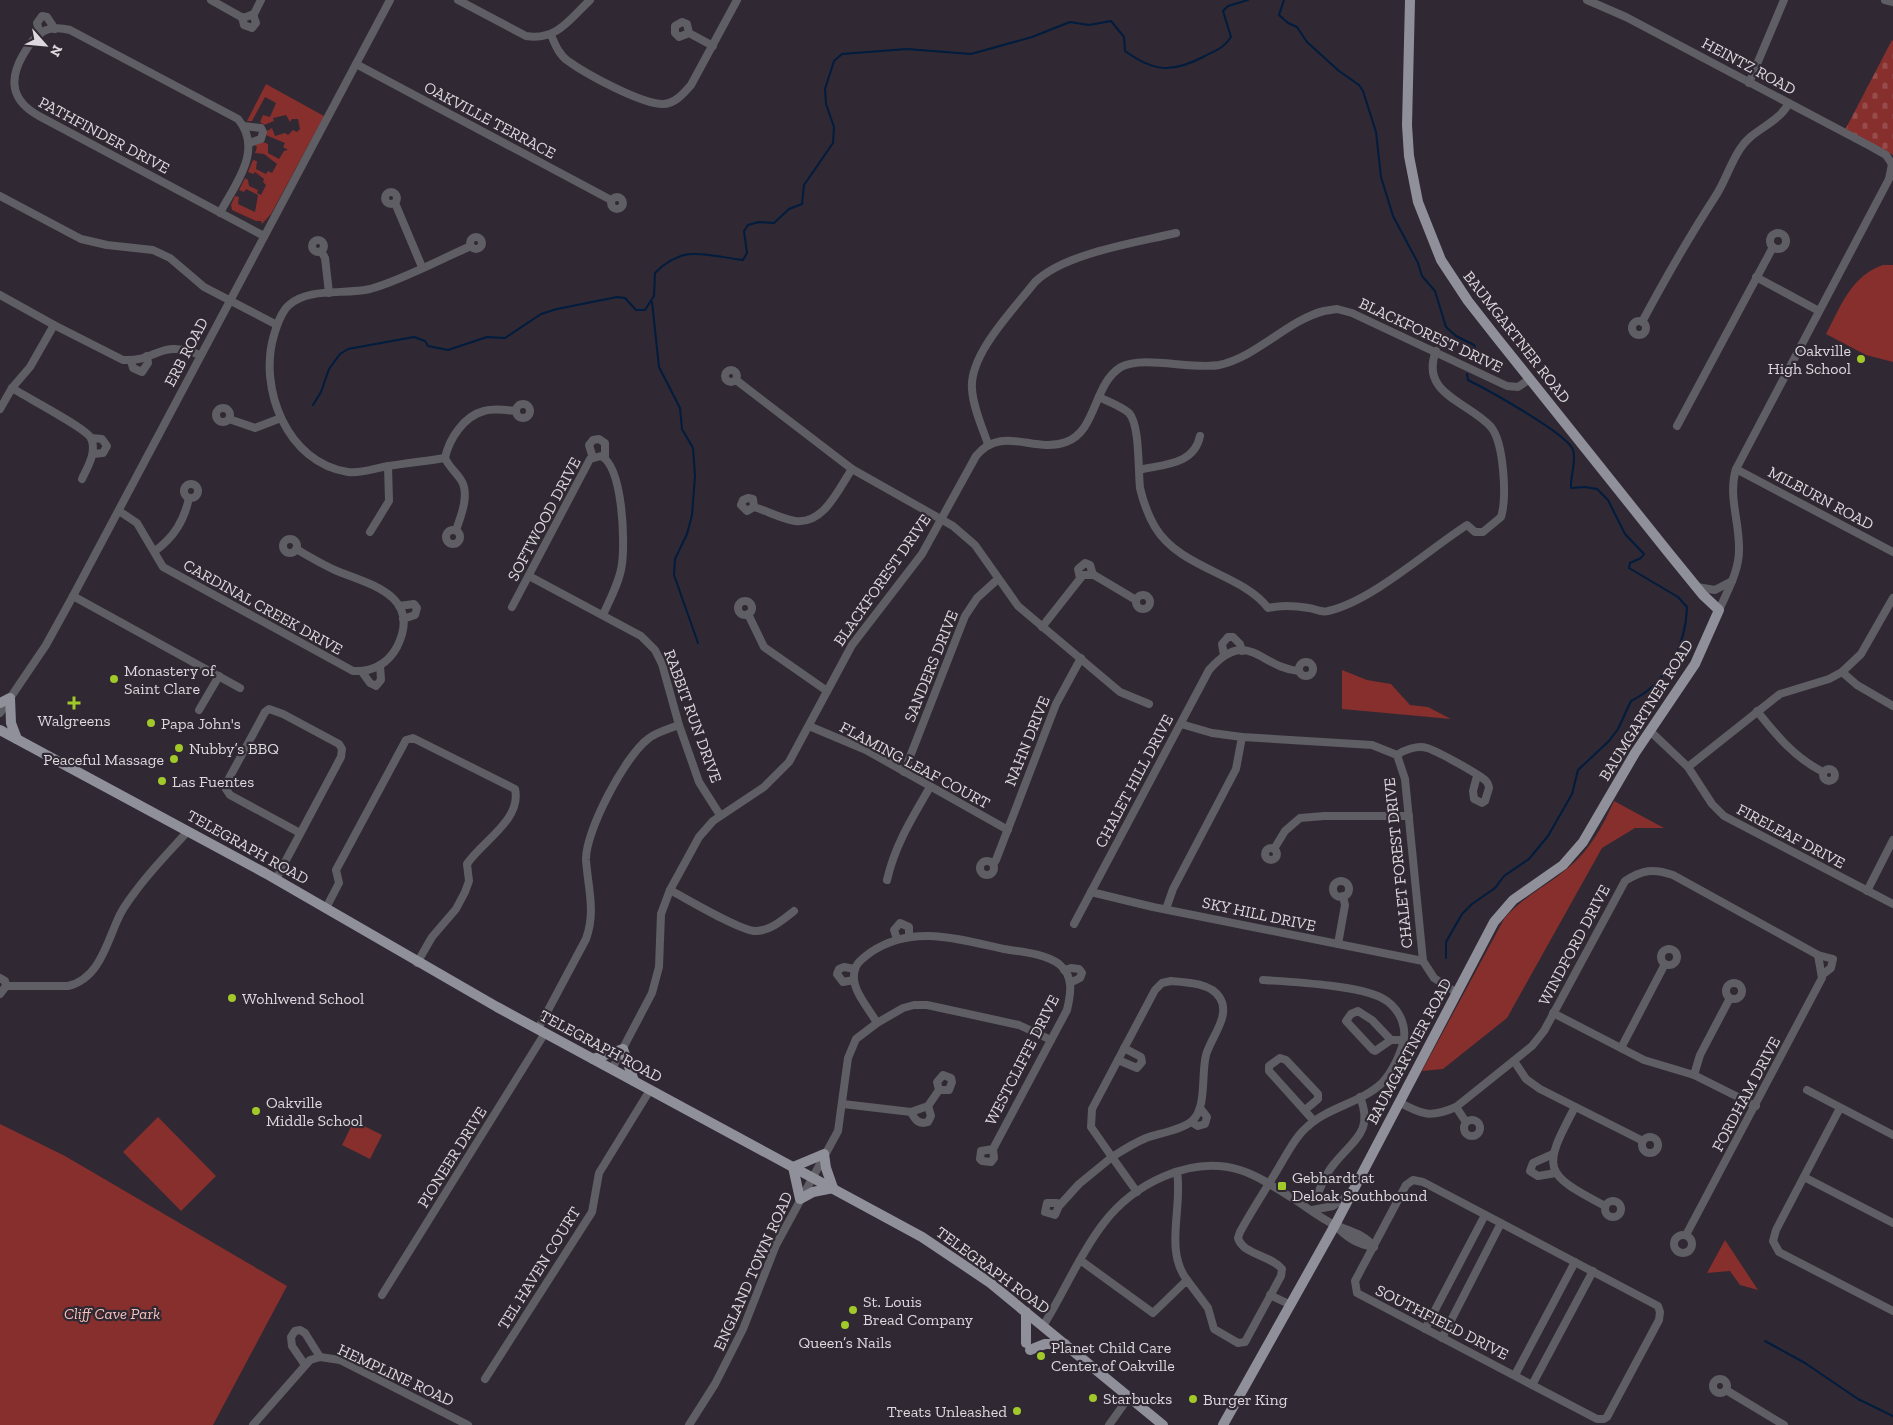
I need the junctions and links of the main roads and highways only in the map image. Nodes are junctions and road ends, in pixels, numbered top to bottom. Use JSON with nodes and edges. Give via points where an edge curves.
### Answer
{"nodes":[{"id":1,"x":1410,"y":0,"type":"edge"},
{"id":2,"x":1700,"y":591,"type":"junction"},
{"id":3,"x":1711,"y":630,"type":"junction"},
{"id":4,"x":0,"y":703,"type":"edge"},
{"id":5,"x":0,"y":730,"type":"edge"},
{"id":6,"x":17,"y":739,"type":"junction"},
{"id":7,"x":593,"y":1059,"type":"junction"},
{"id":8,"x":634,"y":1081,"type":"junction"},
{"id":9,"x":793,"y":1167,"type":"junction"},
{"id":10,"x":833,"y":1188,"type":"junction"},
{"id":11,"x":1026,"y":1312,"type":"junction"},
{"id":12,"x":1065,"y":1344,"type":"junction"},
{"id":13,"x":1163,"y":1425,"type":"edge"},
{"id":14,"x":1223,"y":1425,"type":"edge"}],
"edges":[{"from":1,"to":2,"type":"main road","name":"BAUMGARTNER ROAD","via":[[1407,132],[1410,168],[1432,240],[1468,301]]},
{"from":2,"to":3,"type":"main road"},
{"from":2,"to":3,"type":"main road","name":"BAUMGARTNER ROAD","via":[[1720,610]]},
{"from":3,"to":14,"type":"main road","name":"BAUMGARTNER ROAD","via":[[1686,678],[1626,767],[1583,842],[1563,865],[1505,907],[1494,922],[1335,1225]]},
{"from":4,"to":6,"type":"main road","via":[[10,698],[11,723]]},
{"from":5,"to":6,"type":"main road","name":"TELEGRAPH ROAD"},
{"from":6,"to":7,"type":"main road","name":"TELEGRAPH ROAD","via":[[276,879],[417,963]]},
{"from":7,"to":8,"type":"main road","name":"TELEGRAPH ROAD"},
{"from":7,"to":8,"type":"main road","via":[[623,1049]]},
{"from":8,"to":9,"type":"main road","name":"TELEGRAPH ROAD"},
{"from":9,"to":10,"type":"main road","name":"TELEGRAPH ROAD"},
{"from":9,"to":10,"type":"main road","via":[[800,1199],[812,1192]]},
{"from":9,"to":10,"type":"main road","via":[[824,1154]]},
{"from":10,"to":11,"type":"main road","name":"TELEGRAPH ROAD","via":[[948,1253]]},
{"from":11,"to":12,"type":"main road","name":"TELEGRAPH ROAD"},
{"from":11,"to":12,"type":"main road","via":[[1028,1346]]},
{"from":12,"to":13,"type":"main road","name":"TELEGRAPH ROAD"}]}
